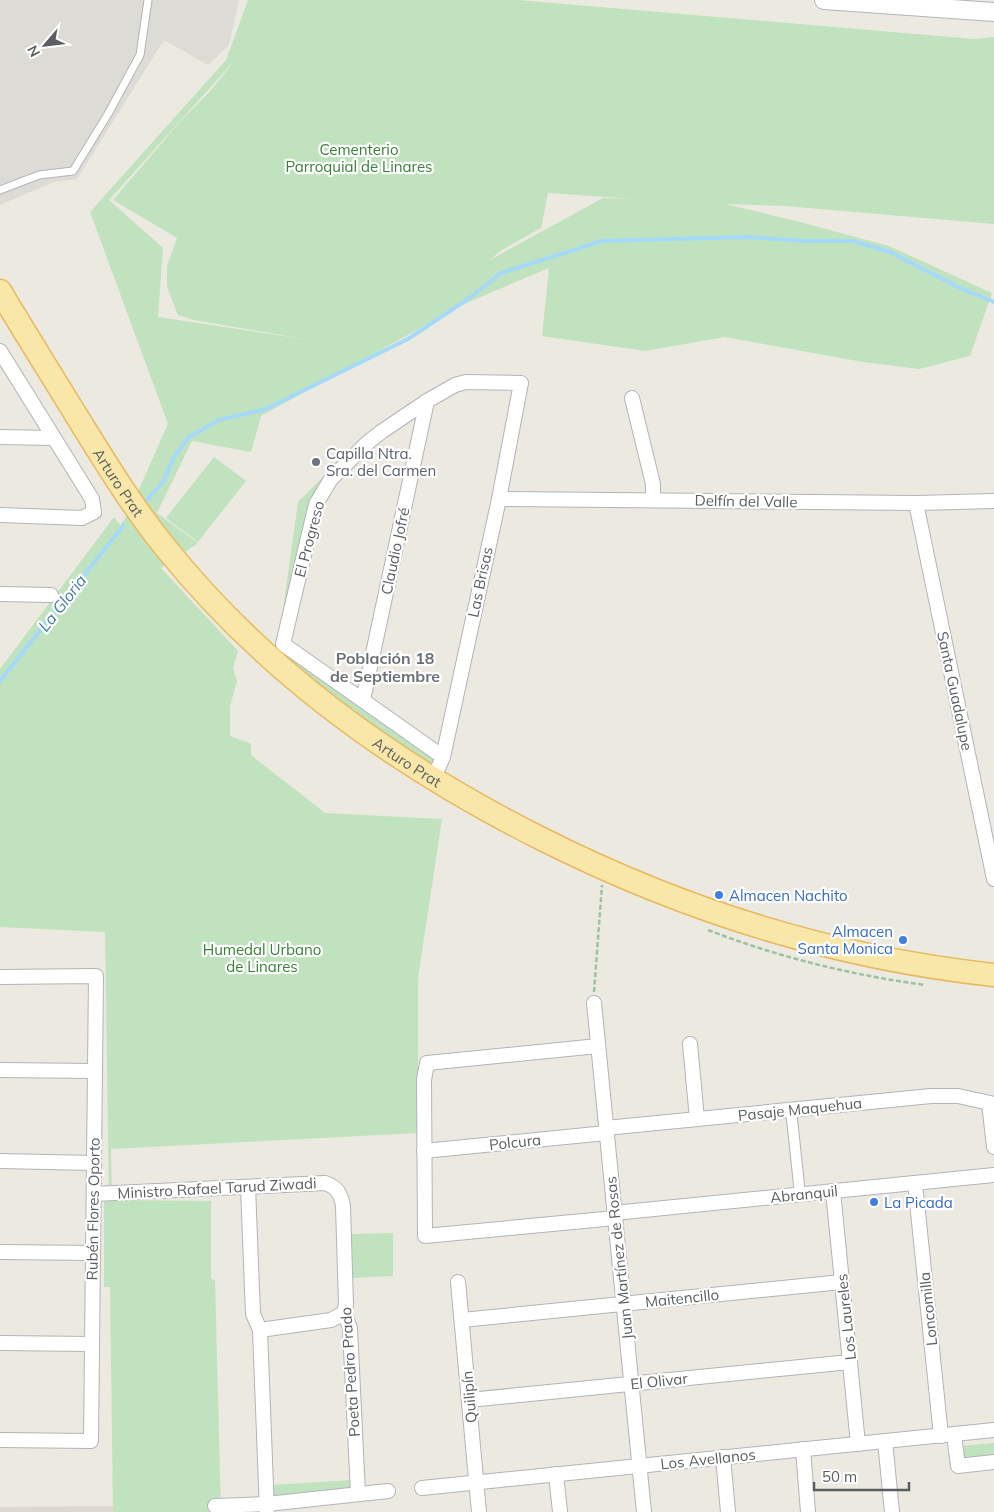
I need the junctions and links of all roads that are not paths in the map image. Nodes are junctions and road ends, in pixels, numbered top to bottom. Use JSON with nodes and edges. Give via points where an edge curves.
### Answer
{"nodes":[{"id":1,"x":148,"y":0,"type":"edge"},
{"id":2,"x":826,"y":0,"type":"edge"},
{"id":3,"x":994,"y":12,"type":"edge"},
{"id":4,"x":0,"y":190,"type":"edge"},
{"id":5,"x":0,"y":291,"type":"edge"},
{"id":6,"x":1,"y":355,"type":"edge"},
{"id":7,"x":521,"y":383,"type":"joint"},
{"id":8,"x":632,"y":398,"type":"dead end"},
{"id":9,"x":426,"y":401,"type":"junction"},
{"id":10,"x":0,"y":437,"type":"edge"},
{"id":11,"x":53,"y":438,"type":"junction"},
{"id":12,"x":499,"y":499,"type":"junction"},
{"id":13,"x":653,"y":500,"type":"junction"},
{"id":14,"x":994,"y":501,"type":"edge"},
{"id":15,"x":916,"y":503,"type":"junction"},
{"id":16,"x":0,"y":515,"type":"edge"},
{"id":17,"x":0,"y":594,"type":"edge"},
{"id":18,"x":51,"y":595,"type":"dead end"},
{"id":19,"x":283,"y":644,"type":"joint"},
{"id":20,"x":363,"y":700,"type":"junction"},
{"id":21,"x":443,"y":757,"type":"junction"},
{"id":22,"x":433,"y":780,"type":"junction"},
{"id":23,"x":994,"y":879,"type":"edge"},
{"id":24,"x":994,"y":975,"type":"edge"},
{"id":25,"x":0,"y":977,"type":"edge"},
{"id":26,"x":594,"y":1003,"type":"road end"},
{"id":27,"x":690,"y":1044,"type":"dead end"},
{"id":28,"x":598,"y":1046,"type":"junction"},
{"id":29,"x":0,"y":1070,"type":"edge"},
{"id":30,"x":95,"y":1071,"type":"junction"},
{"id":31,"x":992,"y":1104,"type":"edge"},
{"id":32,"x":791,"y":1110,"type":"junction"},
{"id":33,"x":697,"y":1119,"type":"junction"},
{"id":34,"x":606,"y":1130,"type":"junction"},
{"id":35,"x":994,"y":1147,"type":"edge"},
{"id":36,"x":424,"y":1151,"type":"junction"},
{"id":37,"x":0,"y":1161,"type":"edge"},
{"id":38,"x":94,"y":1163,"type":"junction"},
{"id":39,"x":994,"y":1175,"type":"edge"},
{"id":40,"x":915,"y":1183,"type":"junction"},
{"id":41,"x":248,"y":1187,"type":"junction"},
{"id":42,"x":338,"y":1190,"type":"joint"},
{"id":43,"x":833,"y":1191,"type":"junction"},
{"id":44,"x":94,"y":1194,"type":"junction"},
{"id":45,"x":800,"y":1194,"type":"junction"},
{"id":46,"x":615,"y":1215,"type":"junction"},
{"id":47,"x":0,"y":1252,"type":"edge"},
{"id":48,"x":93,"y":1253,"type":"junction"},
{"id":49,"x":458,"y":1282,"type":"dead end"},
{"id":50,"x":842,"y":1282,"type":"junction"},
{"id":51,"x":623,"y":1304,"type":"junction"},
{"id":52,"x":344,"y":1313,"type":"junction"},
{"id":53,"x":462,"y":1320,"type":"junction"},
{"id":54,"x":260,"y":1330,"type":"junction"},
{"id":55,"x":0,"y":1342,"type":"edge"},
{"id":56,"x":92,"y":1344,"type":"junction"},
{"id":57,"x":850,"y":1362,"type":"junction"},
{"id":58,"x":631,"y":1384,"type":"junction"},
{"id":59,"x":469,"y":1400,"type":"junction"},
{"id":60,"x":994,"y":1430,"type":"edge"},
{"id":61,"x":948,"y":1435,"type":"junction"},
{"id":62,"x":0,"y":1440,"type":"edge"},
{"id":63,"x":885,"y":1441,"type":"junction"},
{"id":64,"x":858,"y":1444,"type":"junction"},
{"id":65,"x":803,"y":1449,"type":"junction"},
{"id":66,"x":723,"y":1457,"type":"junction"},
{"id":67,"x":994,"y":1462,"type":"edge"},
{"id":68,"x":639,"y":1466,"type":"junction"},
{"id":69,"x":556,"y":1474,"type":"junction"},
{"id":70,"x":476,"y":1482,"type":"junction"},
{"id":71,"x":422,"y":1488,"type":"dead end"},
{"id":72,"x":388,"y":1491,"type":"dead end"},
{"id":73,"x":358,"y":1494,"type":"junction"},
{"id":74,"x":215,"y":1506,"type":"dead end"},
{"id":75,"x":267,"y":1508,"type":"edge"},
{"id":76,"x":479,"y":1512,"type":"edge"},
{"id":77,"x":560,"y":1512,"type":"edge"},
{"id":78,"x":644,"y":1512,"type":"edge"},
{"id":79,"x":728,"y":1512,"type":"edge"},
{"id":80,"x":808,"y":1512,"type":"edge"},
{"id":81,"x":892,"y":1512,"type":"edge"}],
"edges":[{"from":1,"to":4,"type":"lane","via":[[140,55],[73,171],[39,175]]},
{"from":2,"to":3,"type":"street"},
{"from":5,"to":22,"type":"main road","name":"Arturo Prat","via":[[126,495],[181,566],[234,623],[313,694],[374,742]]},
{"from":6,"to":11,"type":"street"},
{"from":7,"to":9,"type":"street","name":"El Progreso","via":[[466,382]]},
{"from":7,"to":12,"type":"street","name":"Las Brisas"},
{"from":8,"to":13,"type":"street","via":[[653,484]]},
{"from":9,"to":19,"type":"street","name":"El Progreso","via":[[366,444],[323,492],[316,504]]},
{"from":9,"to":20,"type":"street","name":"Claudio Jofré"},
{"from":10,"to":11,"type":"street"},
{"from":11,"to":16,"type":"street","via":[[92,499],[94,512],[82,518]]},
{"from":12,"to":13,"type":"street","name":"Delfín del Valle"},
{"from":12,"to":21,"type":"street","name":"Las Brisas"},
{"from":13,"to":15,"type":"street","name":"Delfín del Valle"},
{"from":14,"to":15,"type":"street","name":"Delfín del Valle"},
{"from":15,"to":23,"type":"street","name":"Santa Guadalupe"},
{"from":17,"to":18,"type":"street"},
{"from":19,"to":20,"type":"street","name":"Arturo Prat"},
{"from":20,"to":21,"type":"street","name":"Arturo Prat"},
{"from":21,"to":22,"type":"street","name":"Las Brisas"},
{"from":22,"to":24,"type":"main road","name":"Arturo Prat","via":[[503,820],[616,875],[743,923],[832,948],[922,966]]},
{"from":25,"to":30,"type":"street","name":"Rubén Flores Oporto","via":[[96,976]]},
{"from":26,"to":28,"type":"street","name":"Juan Martínez de Rosas"},
{"from":27,"to":33,"type":"street"},
{"from":28,"to":34,"type":"street","name":"Juan Martínez de Rosas"},
{"from":28,"to":36,"type":"street","via":[[427,1063]]},
{"from":29,"to":30,"type":"street"},
{"from":30,"to":38,"type":"street","name":"Rubén Flores Oporto"},
{"from":31,"to":32,"type":"street","name":"Pasaje Maquehua","via":[[958,1096],[931,1096]]},
{"from":31,"to":35,"type":"street"},
{"from":32,"to":33,"type":"street","name":"Pasaje Maquehua"},
{"from":32,"to":45,"type":"street"},
{"from":33,"to":34,"type":"street","name":"Pasaje Maquehua"},
{"from":34,"to":36,"type":"street","name":"Polcura"},
{"from":34,"to":46,"type":"street","name":"Juan Martínez de Rosas"},
{"from":36,"to":46,"type":"street","name":"Abranquil","via":[[425,1236]]},
{"from":37,"to":38,"type":"street"},
{"from":38,"to":44,"type":"street","name":"Rubén Flores Oporto"},
{"from":39,"to":40,"type":"street","name":"Abranquil"},
{"from":40,"to":43,"type":"street","name":"Abranquil"},
{"from":40,"to":61,"type":"street","name":"Loncomilla"},
{"from":41,"to":42,"type":"street","name":"Ministro Rafael Tarud Ziwadi","via":[[325,1183]]},
{"from":41,"to":44,"type":"street","name":"Ministro Rafael Tarud Ziwadi"},
{"from":41,"to":54,"type":"street","via":[[253,1314]]},
{"from":42,"to":52,"type":"street","name":"Poeta Pedro Prado","via":[[344,1206]]},
{"from":43,"to":45,"type":"street","name":"Abranquil"},
{"from":43,"to":50,"type":"street","name":"Los Laureles"},
{"from":44,"to":48,"type":"street","name":"Rubén Flores Oporto"},
{"from":45,"to":46,"type":"street","name":"Abranquil"},
{"from":46,"to":51,"type":"street","name":"Juan Martínez de Rosas"},
{"from":47,"to":48,"type":"street"},
{"from":48,"to":56,"type":"street","name":"Rubén Flores Oporto"},
{"from":49,"to":53,"type":"street","name":"Quilipín"},
{"from":50,"to":51,"type":"street","name":"Maitencillo"},
{"from":50,"to":57,"type":"street","name":"Los Laureles"},
{"from":51,"to":53,"type":"street","name":"Maitencillo"},
{"from":51,"to":58,"type":"street","name":"Juan Martínez de Rosas"},
{"from":52,"to":54,"type":"street","via":[[331,1320]]},
{"from":52,"to":73,"type":"street","name":"Poeta Pedro Prado","via":[[350,1328]]},
{"from":53,"to":59,"type":"street","name":"Quilipín"},
{"from":54,"to":75,"type":"street"},
{"from":55,"to":56,"type":"street"},
{"from":56,"to":62,"type":"street","name":"Rubén Flores Oporto","via":[[91,1441]]},
{"from":57,"to":58,"type":"street","name":"El Olivar"},
{"from":57,"to":64,"type":"street","name":"Los Laureles"},
{"from":58,"to":59,"type":"street","name":"El Olivar"},
{"from":58,"to":68,"type":"street","name":"Juan Martínez de Rosas"},
{"from":59,"to":70,"type":"street","name":"Quilipín"},
{"from":60,"to":61,"type":"street","name":"Los Avellanos"},
{"from":61,"to":63,"type":"street","name":"Los Avellanos"},
{"from":61,"to":67,"type":"street","name":"Loncomilla","via":[[958,1466]]},
{"from":63,"to":64,"type":"street","name":"Los Avellanos"},
{"from":63,"to":81,"type":"street"},
{"from":64,"to":65,"type":"street","name":"Los Avellanos"},
{"from":65,"to":66,"type":"street","name":"Los Avellanos"},
{"from":65,"to":80,"type":"street"},
{"from":66,"to":68,"type":"street","name":"Los Avellanos"},
{"from":66,"to":79,"type":"street"},
{"from":68,"to":69,"type":"street","name":"Los Avellanos"},
{"from":68,"to":78,"type":"street","name":"Juan Martínez de Rosas"},
{"from":69,"to":70,"type":"street","name":"Los Avellanos"},
{"from":69,"to":77,"type":"street"},
{"from":70,"to":71,"type":"street","name":"Los Avellanos"},
{"from":70,"to":76,"type":"street","name":"Quilipín"},
{"from":72,"to":73,"type":"street"},
{"from":73,"to":75,"type":"street"},
{"from":74,"to":75,"type":"street"}]}
